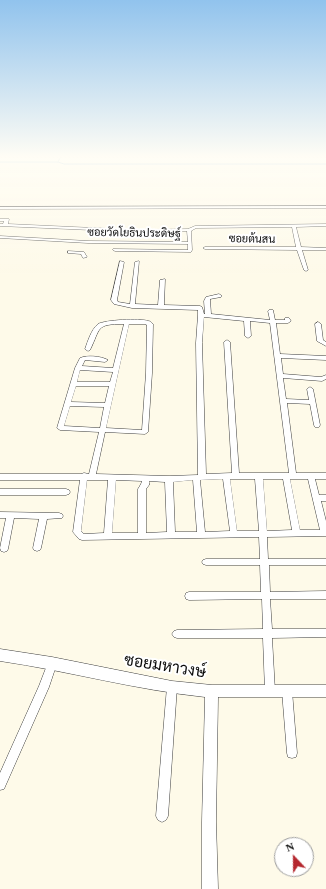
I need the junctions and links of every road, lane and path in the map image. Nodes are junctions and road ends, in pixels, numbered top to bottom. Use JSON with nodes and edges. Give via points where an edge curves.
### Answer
{"nodes":[{"id":1,"x":0,"y":204,"type":"edge"},
{"id":2,"x":326,"y":204,"type":"edge"},
{"id":3,"x":326,"y":207,"type":"edge"},
{"id":4,"x":0,"y":208,"type":"edge"},
{"id":5,"x":0,"y":220,"type":"edge"},
{"id":6,"x":2,"y":225,"type":"edge"},
{"id":7,"x":326,"y":225,"type":"edge"},
{"id":8,"x":294,"y":226,"type":"junction"},
{"id":9,"x":189,"y":230,"type":"junction"},
{"id":10,"x":0,"y":237,"type":"edge"},
{"id":11,"x":149,"y":242,"type":"junction"},
{"id":12,"x":190,"y":243,"type":"junction"},
{"id":13,"x":205,"y":248,"type":"dead end"},
{"id":14,"x":299,"y":249,"type":"junction"},
{"id":15,"x":326,"y":249,"type":"edge"},
{"id":16,"x":115,"y":250,"type":"dead end"},
{"id":17,"x":147,"y":250,"type":"junction"},
{"id":18,"x":70,"y":252,"type":"dead end"},
{"id":19,"x":85,"y":257,"type":"dead end"},
{"id":20,"x":122,"y":262,"type":"dead end"},
{"id":21,"x":137,"y":262,"type":"dead end"},
{"id":22,"x":306,"y":270,"type":"dead end"},
{"id":23,"x":163,"y":280,"type":"dead end"},
{"id":24,"x":219,"y":296,"type":"dead end"},
{"id":25,"x":132,"y":306,"type":"junction"},
{"id":26,"x":161,"y":307,"type":"junction"},
{"id":27,"x":271,"y":311,"type":"dead end"},
{"id":28,"x":204,"y":315,"type":"junction"},
{"id":29,"x":287,"y":319,"type":"dead end"},
{"id":30,"x":247,"y":320,"type":"junction"},
{"id":31,"x":127,"y":322,"type":"junction"},
{"id":32,"x":273,"y":322,"type":"junction"},
{"id":33,"x":318,"y":324,"type":"dead end"},
{"id":34,"x":248,"y":336,"type":"dead end"},
{"id":35,"x":227,"y":342,"type":"dead end"},
{"id":36,"x":326,"y":344,"type":"edge"},
{"id":37,"x":88,"y":349,"type":"dead end"},
{"id":38,"x":278,"y":356,"type":"junction"},
{"id":39,"x":326,"y":358,"type":"edge"},
{"id":40,"x":105,"y":360,"type":"dead end"},
{"id":41,"x":78,"y":368,"type":"junction"},
{"id":42,"x":116,"y":370,"type":"junction"},
{"id":43,"x":280,"y":376,"type":"junction"},
{"id":44,"x":326,"y":377,"type":"edge"},
{"id":45,"x":74,"y":384,"type":"junction"},
{"id":46,"x":112,"y":384,"type":"junction"},
{"id":47,"x":310,"y":389,"type":"dead end"},
{"id":48,"x":283,"y":401,"type":"junction"},
{"id":49,"x":312,"y":402,"type":"junction"},
{"id":50,"x":68,"y":404,"type":"junction"},
{"id":51,"x":108,"y":405,"type":"junction"},
{"id":52,"x":317,"y":425,"type":"dead end"},
{"id":53,"x":102,"y":431,"type":"junction"},
{"id":54,"x":88,"y":476,"type":"junction"},
{"id":55,"x":112,"y":476,"type":"junction"},
{"id":56,"x":226,"y":476,"type":"junction"},
{"id":57,"x":236,"y":476,"type":"junction"},
{"id":58,"x":311,"y":476,"type":"junction"},
{"id":59,"x":326,"y":476,"type":"edge"},
{"id":60,"x":0,"y":477,"type":"edge"},
{"id":61,"x":199,"y":477,"type":"junction"},
{"id":62,"x":259,"y":477,"type":"junction"},
{"id":63,"x":289,"y":477,"type":"junction"},
{"id":64,"x":146,"y":478,"type":"junction"},
{"id":65,"x":169,"y":479,"type":"junction"},
{"id":66,"x":0,"y":492,"type":"edge"},
{"id":67,"x":66,"y":492,"type":"dead end"},
{"id":68,"x":316,"y":498,"type":"junction"},
{"id":69,"x":326,"y":498,"type":"edge"},
{"id":70,"x":0,"y":515,"type":"edge"},
{"id":71,"x":11,"y":515,"type":"junction"},
{"id":72,"x":44,"y":516,"type":"junction"},
{"id":73,"x":59,"y":516,"type":"dead end"},
{"id":74,"x":325,"y":533,"type":"edge"},
{"id":75,"x":263,"y":534,"type":"junction"},
{"id":76,"x":297,"y":534,"type":"junction"},
{"id":77,"x":202,"y":535,"type":"junction"},
{"id":78,"x":234,"y":535,"type":"junction"},
{"id":79,"x":108,"y":536,"type":"junction"},
{"id":80,"x":142,"y":536,"type":"junction"},
{"id":81,"x":171,"y":536,"type":"junction"},
{"id":82,"x":37,"y":548,"type":"dead end"},
{"id":83,"x":4,"y":549,"type":"dead end"},
{"id":84,"x":206,"y":562,"type":"dead end"},
{"id":85,"x":264,"y":562,"type":"junction"},
{"id":86,"x":326,"y":562,"type":"edge"},
{"id":87,"x":189,"y":596,"type":"dead end"},
{"id":88,"x":266,"y":596,"type":"junction"},
{"id":89,"x":326,"y":596,"type":"edge"},
{"id":90,"x":326,"y":633,"type":"edge"},
{"id":91,"x":177,"y":634,"type":"dead end"},
{"id":92,"x":267,"y":634,"type":"junction"},
{"id":93,"x":0,"y":655,"type":"edge"},
{"id":94,"x":52,"y":663,"type":"junction"},
{"id":95,"x":172,"y":688,"type":"junction"},
{"id":96,"x":212,"y":691,"type":"junction"},
{"id":97,"x":270,"y":691,"type":"junction"},
{"id":98,"x":287,"y":691,"type":"junction"},
{"id":99,"x":326,"y":691,"type":"edge"},
{"id":100,"x":292,"y":753,"type":"dead end"},
{"id":101,"x":0,"y":785,"type":"edge"},
{"id":102,"x":162,"y":816,"type":"dead end"},
{"id":103,"x":210,"y":889,"type":"edge"}],
"edges":[{"from":1,"to":2,"type":"street"},
{"from":3,"to":4,"type":"street"},
{"from":5,"to":6,"type":"street","via":[[7,220]]},
{"from":6,"to":9,"type":"street"},
{"from":7,"to":8,"type":"street","name":"ซอยวัดโยธินประดิษฐ์"},
{"from":8,"to":9,"type":"street","name":"ซอยวัดโยธินประดิษฐ์","via":[[195,227]]},
{"from":8,"to":14,"type":"street"},
{"from":9,"to":12,"type":"street","name":"ซอยวัดโยธินประดิษฐ์"},
{"from":10,"to":11,"type":"street","name":"ซอยวัดโยธินประดิษฐ์","via":[[88,242]]},
{"from":11,"to":12,"type":"street","name":"ซอยวัดโยธินประดิษฐ์"},
{"from":11,"to":17,"type":"street"},
{"from":12,"to":17,"type":"street","via":[[190,251]]},
{"from":13,"to":14,"type":"street","name":"ซอยต้นสน"},
{"from":14,"to":15,"type":"street","name":"ซอยต้นสน"},
{"from":14,"to":22,"type":"street"},
{"from":16,"to":17,"type":"street"},
{"from":18,"to":19,"type":"street"},
{"from":20,"to":25,"type":"street","via":[[114,300],[119,304]]},
{"from":21,"to":25,"type":"street"},
{"from":23,"to":26,"type":"street"},
{"from":24,"to":28,"type":"street","via":[[208,298]]},
{"from":25,"to":26,"type":"street"},
{"from":26,"to":28,"type":"street","via":[[200,308]]},
{"from":27,"to":32,"type":"street"},
{"from":28,"to":30,"type":"street"},
{"from":28,"to":61,"type":"street","via":[[199,343]]},
{"from":29,"to":32,"type":"street","via":[[286,322]]},
{"from":30,"to":32,"type":"street"},
{"from":30,"to":34,"type":"street"},
{"from":31,"to":37,"type":"street","via":[[101,324]]},
{"from":31,"to":42,"type":"street"},
{"from":31,"to":53,"type":"street","via":[[150,324],[146,431]]},
{"from":32,"to":38,"type":"street"},
{"from":33,"to":36,"type":"street","via":[[320,341]]},
{"from":35,"to":57,"type":"street"},
{"from":38,"to":39,"type":"street"},
{"from":38,"to":43,"type":"street"},
{"from":40,"to":41,"type":"street","via":[[84,358]]},
{"from":41,"to":42,"type":"street"},
{"from":41,"to":45,"type":"street"},
{"from":42,"to":46,"type":"street"},
{"from":43,"to":44,"type":"street","via":[[322,379]]},
{"from":43,"to":48,"type":"street"},
{"from":45,"to":46,"type":"street"},
{"from":45,"to":50,"type":"street"},
{"from":46,"to":51,"type":"street"},
{"from":47,"to":49,"type":"street"},
{"from":48,"to":49,"type":"street"},
{"from":48,"to":63,"type":"street"},
{"from":49,"to":52,"type":"street"},
{"from":50,"to":51,"type":"street"},
{"from":50,"to":53,"type":"street","via":[[60,429]]},
{"from":51,"to":53,"type":"street"},
{"from":53,"to":54,"type":"street"},
{"from":54,"to":55,"type":"street"},
{"from":54,"to":60,"type":"street"},
{"from":54,"to":79,"type":"street","via":[[77,532],[82,537]]},
{"from":55,"to":64,"type":"street"},
{"from":55,"to":79,"type":"street"},
{"from":56,"to":57,"type":"street"},
{"from":56,"to":61,"type":"street"},
{"from":56,"to":78,"type":"street"},
{"from":57,"to":62,"type":"street"},
{"from":58,"to":59,"type":"street"},
{"from":58,"to":63,"type":"street"},
{"from":58,"to":68,"type":"street"},
{"from":61,"to":65,"type":"street"},
{"from":61,"to":77,"type":"street"},
{"from":62,"to":63,"type":"street"},
{"from":62,"to":75,"type":"street"},
{"from":63,"to":76,"type":"street"},
{"from":64,"to":65,"type":"street"},
{"from":64,"to":80,"type":"street","via":[[142,489]]},
{"from":65,"to":81,"type":"street"},
{"from":66,"to":67,"type":"street"},
{"from":68,"to":69,"type":"street"},
{"from":68,"to":74,"type":"street"},
{"from":70,"to":71,"type":"street"},
{"from":71,"to":72,"type":"street"},
{"from":71,"to":83,"type":"street"},
{"from":72,"to":73,"type":"street"},
{"from":72,"to":82,"type":"street"},
{"from":74,"to":76,"type":"street"},
{"from":75,"to":76,"type":"street"},
{"from":75,"to":78,"type":"street"},
{"from":75,"to":85,"type":"street"},
{"from":77,"to":78,"type":"street"},
{"from":77,"to":81,"type":"street"},
{"from":79,"to":80,"type":"street"},
{"from":80,"to":81,"type":"street"},
{"from":84,"to":85,"type":"street"},
{"from":85,"to":86,"type":"street"},
{"from":85,"to":88,"type":"street"},
{"from":87,"to":88,"type":"street"},
{"from":88,"to":89,"type":"street"},
{"from":88,"to":92,"type":"street"},
{"from":90,"to":92,"type":"street"},
{"from":91,"to":92,"type":"street"},
{"from":92,"to":97,"type":"street"},
{"from":93,"to":94,"type":"street","name":"ซอยมหาวงษ์"},
{"from":94,"to":95,"type":"street","name":"ซอยมหาวงษ์"},
{"from":94,"to":101,"type":"street","via":[[44,687]]},
{"from":95,"to":96,"type":"street","name":"ซอยมหาวงษ์"},
{"from":95,"to":102,"type":"street"},
{"from":96,"to":97,"type":"street","name":"ซอยมหาวงษ์"},
{"from":96,"to":103,"type":"street","via":[[208,822]]},
{"from":97,"to":98,"type":"street","name":"ซอยมหาวงษ์"},
{"from":98,"to":99,"type":"street","name":"ซอยมหาวงษ์"},
{"from":98,"to":100,"type":"street"}]}
